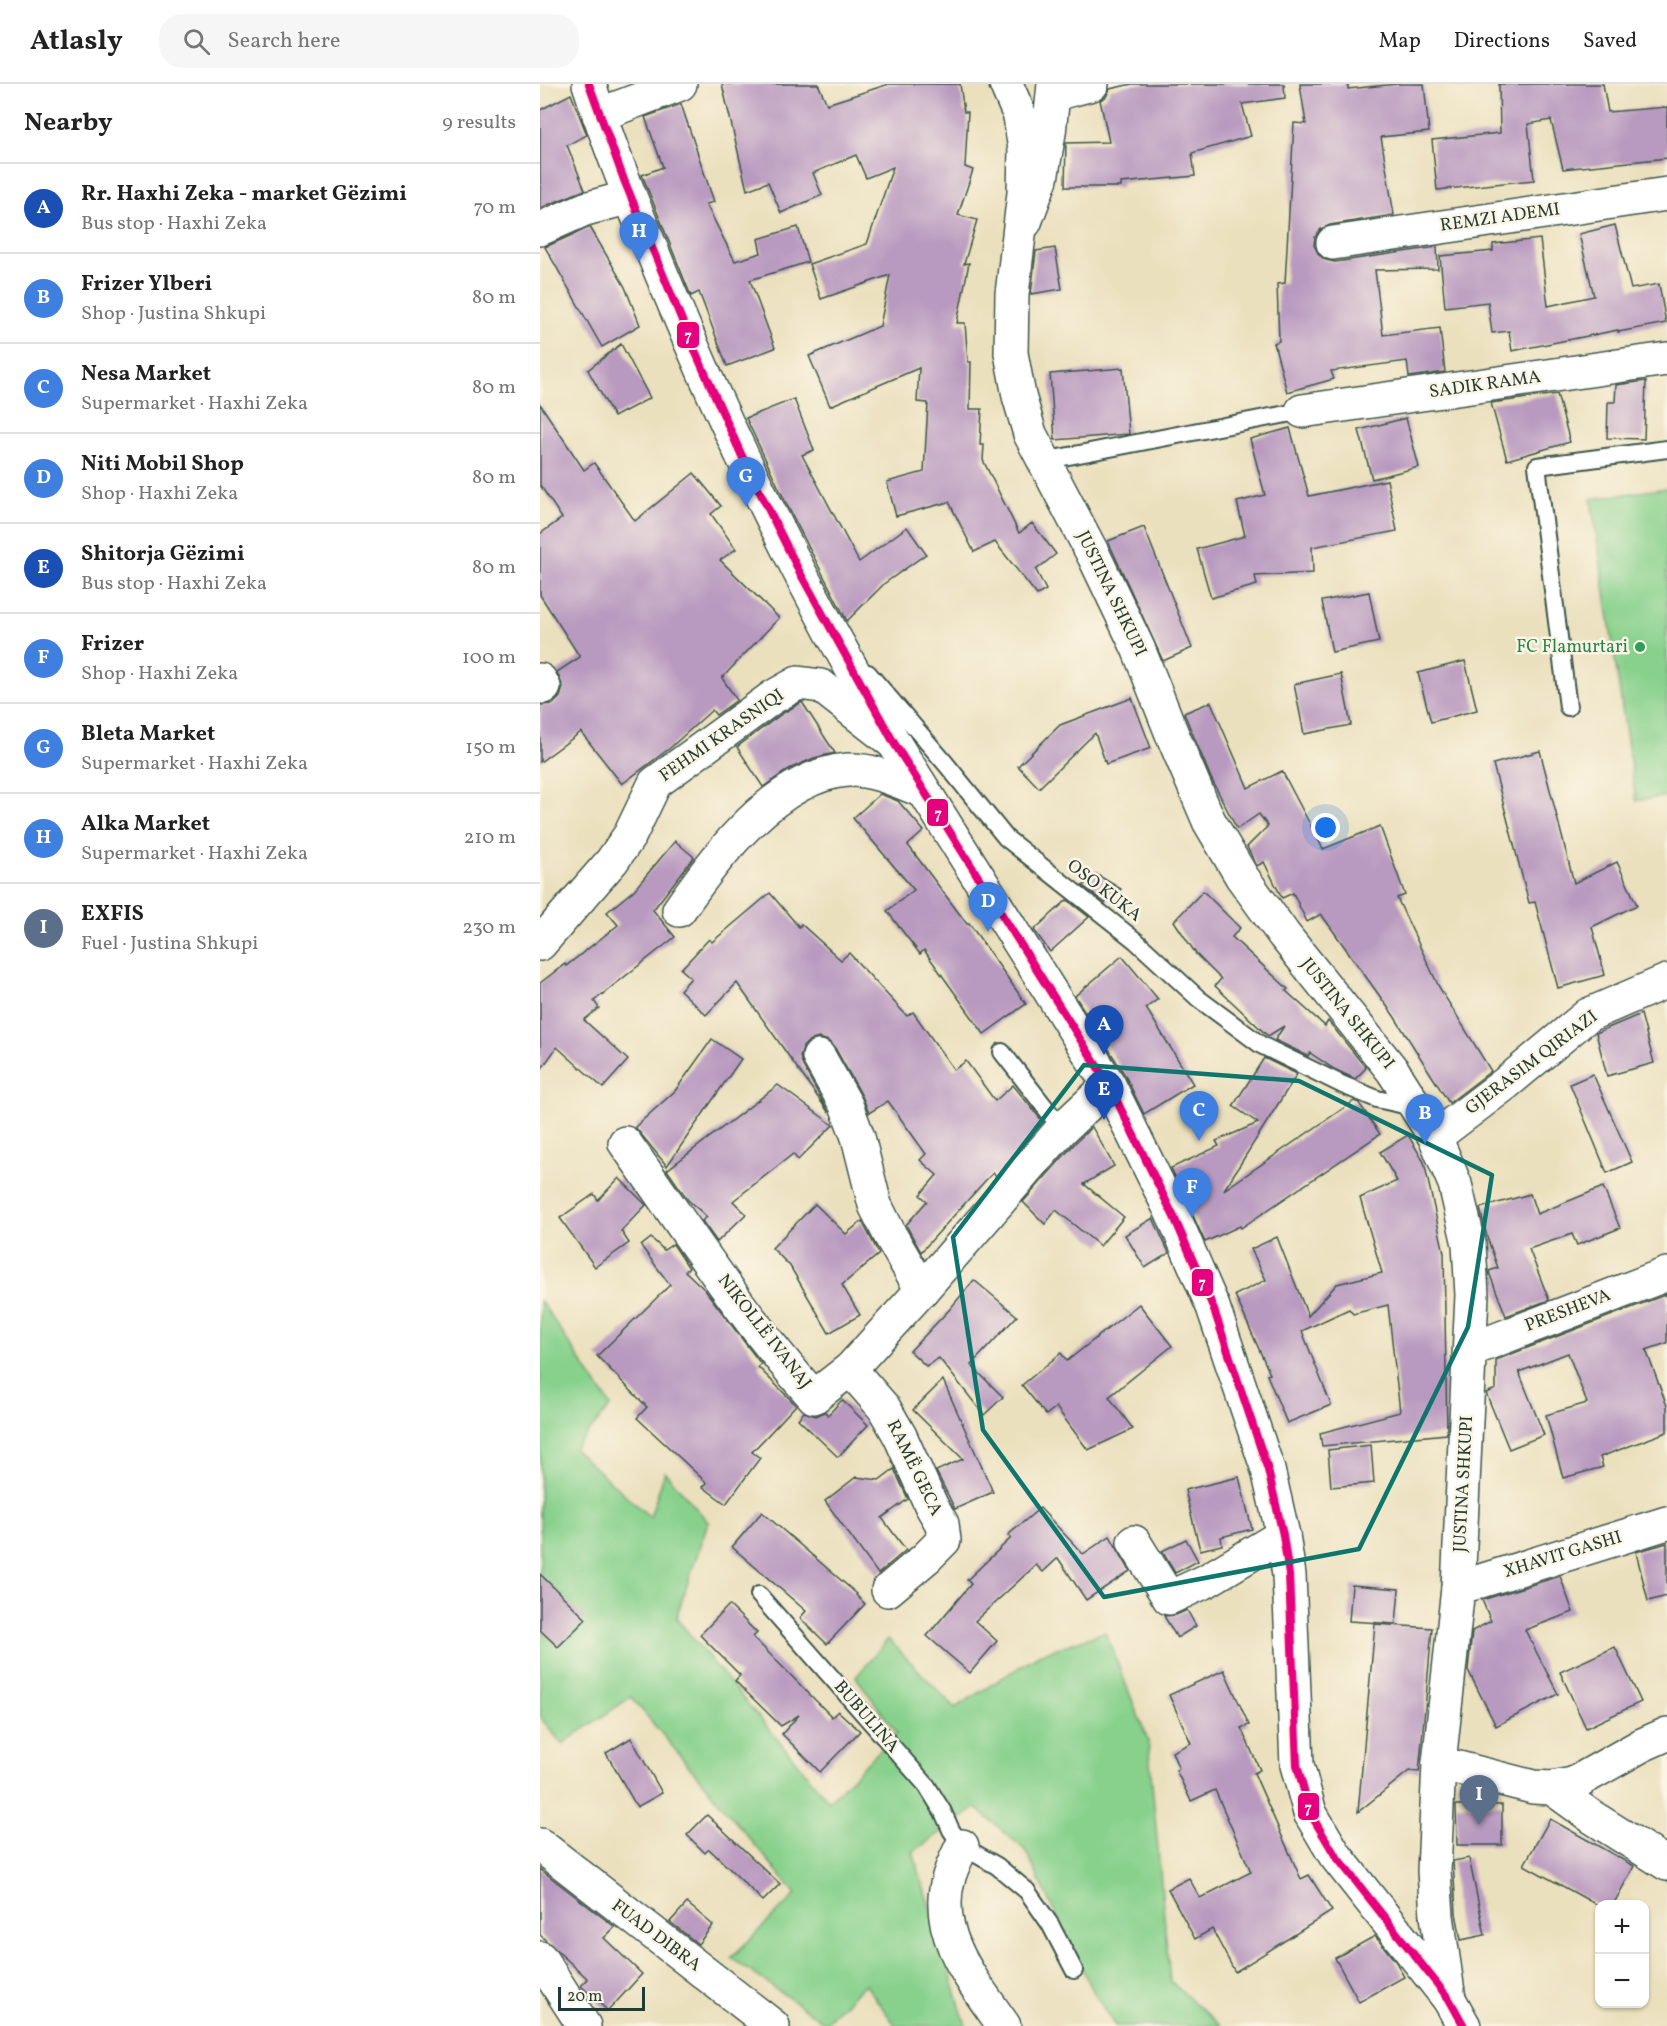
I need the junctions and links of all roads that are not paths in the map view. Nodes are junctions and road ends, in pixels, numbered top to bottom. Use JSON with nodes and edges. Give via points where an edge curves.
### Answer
{"nodes":[{"id":1,"x":589,"y":84,"type":"edge"},
{"id":2,"x":680,"y":84,"type":"edge"},
{"id":3,"x":1006,"y":84,"type":"edge"},
{"id":4,"x":1092,"y":84,"type":"edge"},
{"id":5,"x":1054,"y":89,"type":"edge"},
{"id":6,"x":599,"y":115,"type":"junction"},
{"id":7,"x":1667,"y":194,"type":"edge"},
{"id":8,"x":630,"y":197,"type":"junction"},
{"id":9,"x":540,"y":229,"type":"edge"},
{"id":10,"x":1019,"y":240,"type":"junction"},
{"id":11,"x":1333,"y":243,"type":"dead end"},
{"id":12,"x":1667,"y":359,"type":"edge"},
{"id":13,"x":1302,"y":411,"type":"joint"},
{"id":14,"x":1667,"y":449,"type":"edge"},
{"id":15,"x":1043,"y":461,"type":"junction"},
{"id":16,"x":828,"y":627,"type":"junction"},
{"id":17,"x":1568,"y":707,"type":"dead end"},
{"id":18,"x":894,"y":743,"type":"junction"},
{"id":19,"x":923,"y":791,"type":"junction"},
{"id":20,"x":679,"y":910,"type":"dead end"},
{"id":21,"x":540,"y":944,"type":"edge"},
{"id":22,"x":1667,"y":981,"type":"edge"},
{"id":23,"x":1002,"y":1052,"type":"dead end"},
{"id":24,"x":819,"y":1058,"type":"dead end"},
{"id":25,"x":1109,"y":1085,"type":"junction"},
{"id":26,"x":1416,"y":1108,"type":"junction"},
{"id":27,"x":1062,"y":1129,"type":"junction"},
{"id":28,"x":1435,"y":1137,"type":"junction"},
{"id":29,"x":625,"y":1143,"type":"dead end"},
{"id":30,"x":1667,"y":1274,"type":"edge"},
{"id":31,"x":922,"y":1290,"type":"junction"},
{"id":32,"x":1470,"y":1350,"type":"junction"},
{"id":33,"x":850,"y":1369,"type":"junction"},
{"id":34,"x":1667,"y":1523,"type":"edge"},
{"id":35,"x":1283,"y":1536,"type":"junction"},
{"id":36,"x":1134,"y":1542,"type":"dead end"},
{"id":37,"x":1458,"y":1588,"type":"junction"},
{"id":38,"x":888,"y":1590,"type":"dead end"},
{"id":39,"x":759,"y":1595,"type":"dead end"},
{"id":40,"x":1667,"y":1734,"type":"edge"},
{"id":41,"x":1439,"y":1763,"type":"junction"},
{"id":42,"x":1552,"y":1788,"type":"junction"},
{"id":43,"x":540,"y":1845,"type":"edge"},
{"id":44,"x":962,"y":1846,"type":"junction"},
{"id":45,"x":1667,"y":1864,"type":"edge"},
{"id":46,"x":540,"y":1958,"type":"edge"},
{"id":47,"x":1074,"y":1970,"type":"dead end"},
{"id":48,"x":1456,"y":2012,"type":"edge"},
{"id":49,"x":584,"y":2026,"type":"edge"},
{"id":50,"x":773,"y":2026,"type":"edge"},
{"id":51,"x":1005,"y":2026,"type":"edge"}],
"edges":[{"from":1,"to":6,"type":"street"},
{"from":2,"to":6,"type":"street"},
{"from":3,"to":10,"type":"street","name":"JUSTINA SHKUPI","via":[[1020,116],[1025,150]]},
{"from":4,"to":5,"type":"street"},
{"from":5,"to":10,"type":"street","via":[[1041,178]]},
{"from":6,"to":8,"type":"street"},
{"from":7,"to":11,"type":"street","name":"REMZI ADEMI"},
{"from":8,"to":9,"type":"street","via":[[585,209]]},
{"from":8,"to":16,"type":"street","via":[[742,458]]},
{"from":10,"to":15,"type":"street","name":"JUSTINA SHKUPI","via":[[1012,294],[1011,353],[1030,434]]},
{"from":12,"to":13,"type":"street","name":"SADIK RAMA"},
{"from":13,"to":15,"type":"lane"},
{"from":14,"to":17,"type":"lane","via":[[1537,466]]},
{"from":15,"to":26,"type":"street","name":"JUSTINA SHKUPI","via":[[1138,648],[1209,821],[1242,877],[1393,1071]]},
{"from":16,"to":18,"type":"street"},
{"from":16,"to":26,"type":"lane","name":"OSO KUKA","via":[[1006,838],[1136,941],[1199,999],[1261,1045],[1342,1085]]},
{"from":18,"to":19,"type":"street"},
{"from":18,"to":21,"type":"street","name":"FEHMI KRASNIQI","via":[[821,686],[798,683],[655,783],[630,835],[612,861]]},
{"from":19,"to":20,"type":"street","via":[[879,774],[849,770],[816,777],[782,796],[742,829]]},
{"from":19,"to":25,"type":"street"},
{"from":22,"to":28,"type":"street","name":"GJERASIM QIRIAZI","via":[[1588,1015]]},
{"from":23,"to":27,"type":"lane"},
{"from":24,"to":31,"type":"street","via":[[846,1105],[875,1205]]},
{"from":25,"to":27,"type":"street","name":"NIKOLLË IVANAJ"},
{"from":25,"to":35,"type":"street","via":[[1174,1216],[1213,1306],[1268,1470]]},
{"from":26,"to":28,"type":"street","name":"JUSTINA SHKUPI"},
{"from":27,"to":31,"type":"street","name":"NIKOLLË IVANAJ"},
{"from":28,"to":32,"type":"street","name":"JUSTINA SHKUPI","via":[[1455,1184],[1469,1244]]},
{"from":29,"to":33,"type":"street","name":"NIKOLLË IVANAJ","via":[[789,1370],[814,1397]]},
{"from":30,"to":32,"type":"street","name":"PRESHEVA"},
{"from":31,"to":33,"type":"street","name":"NIKOLLË IVANAJ"},
{"from":32,"to":37,"type":"street","name":"JUSTINA SHKUPI"},
{"from":33,"to":38,"type":"street","name":"RAMË GECA","via":[[884,1408],[942,1524],[944,1540]]},
{"from":34,"to":37,"type":"street","name":"XHAVIT GASHI"},
{"from":35,"to":36,"type":"street","via":[[1169,1598]]},
{"from":35,"to":48,"type":"street","via":[[1289,1575],[1297,1765],[1310,1813],[1335,1855]]},
{"from":37,"to":41,"type":"street","name":"JUSTINA SHKUPI"},
{"from":39,"to":44,"type":"lane","name":"BUBULINA","via":[[927,1786]]},
{"from":40,"to":42,"type":"street","via":[[1573,1784]]},
{"from":41,"to":42,"type":"street"},
{"from":41,"to":48,"type":"street","name":"JUSTINA SHKUPI","via":[[1434,1871],[1437,1916]]},
{"from":42,"to":45,"type":"street"},
{"from":43,"to":50,"type":"street","name":"FUAD DIBRA"},
{"from":44,"to":47,"type":"lane","name":"BUBULINA","via":[[997,1866],[1027,1891]]},
{"from":44,"to":51,"type":"street","via":[[947,1881],[945,1909],[953,1946]]},
{"from":46,"to":49,"type":"street"}]}
